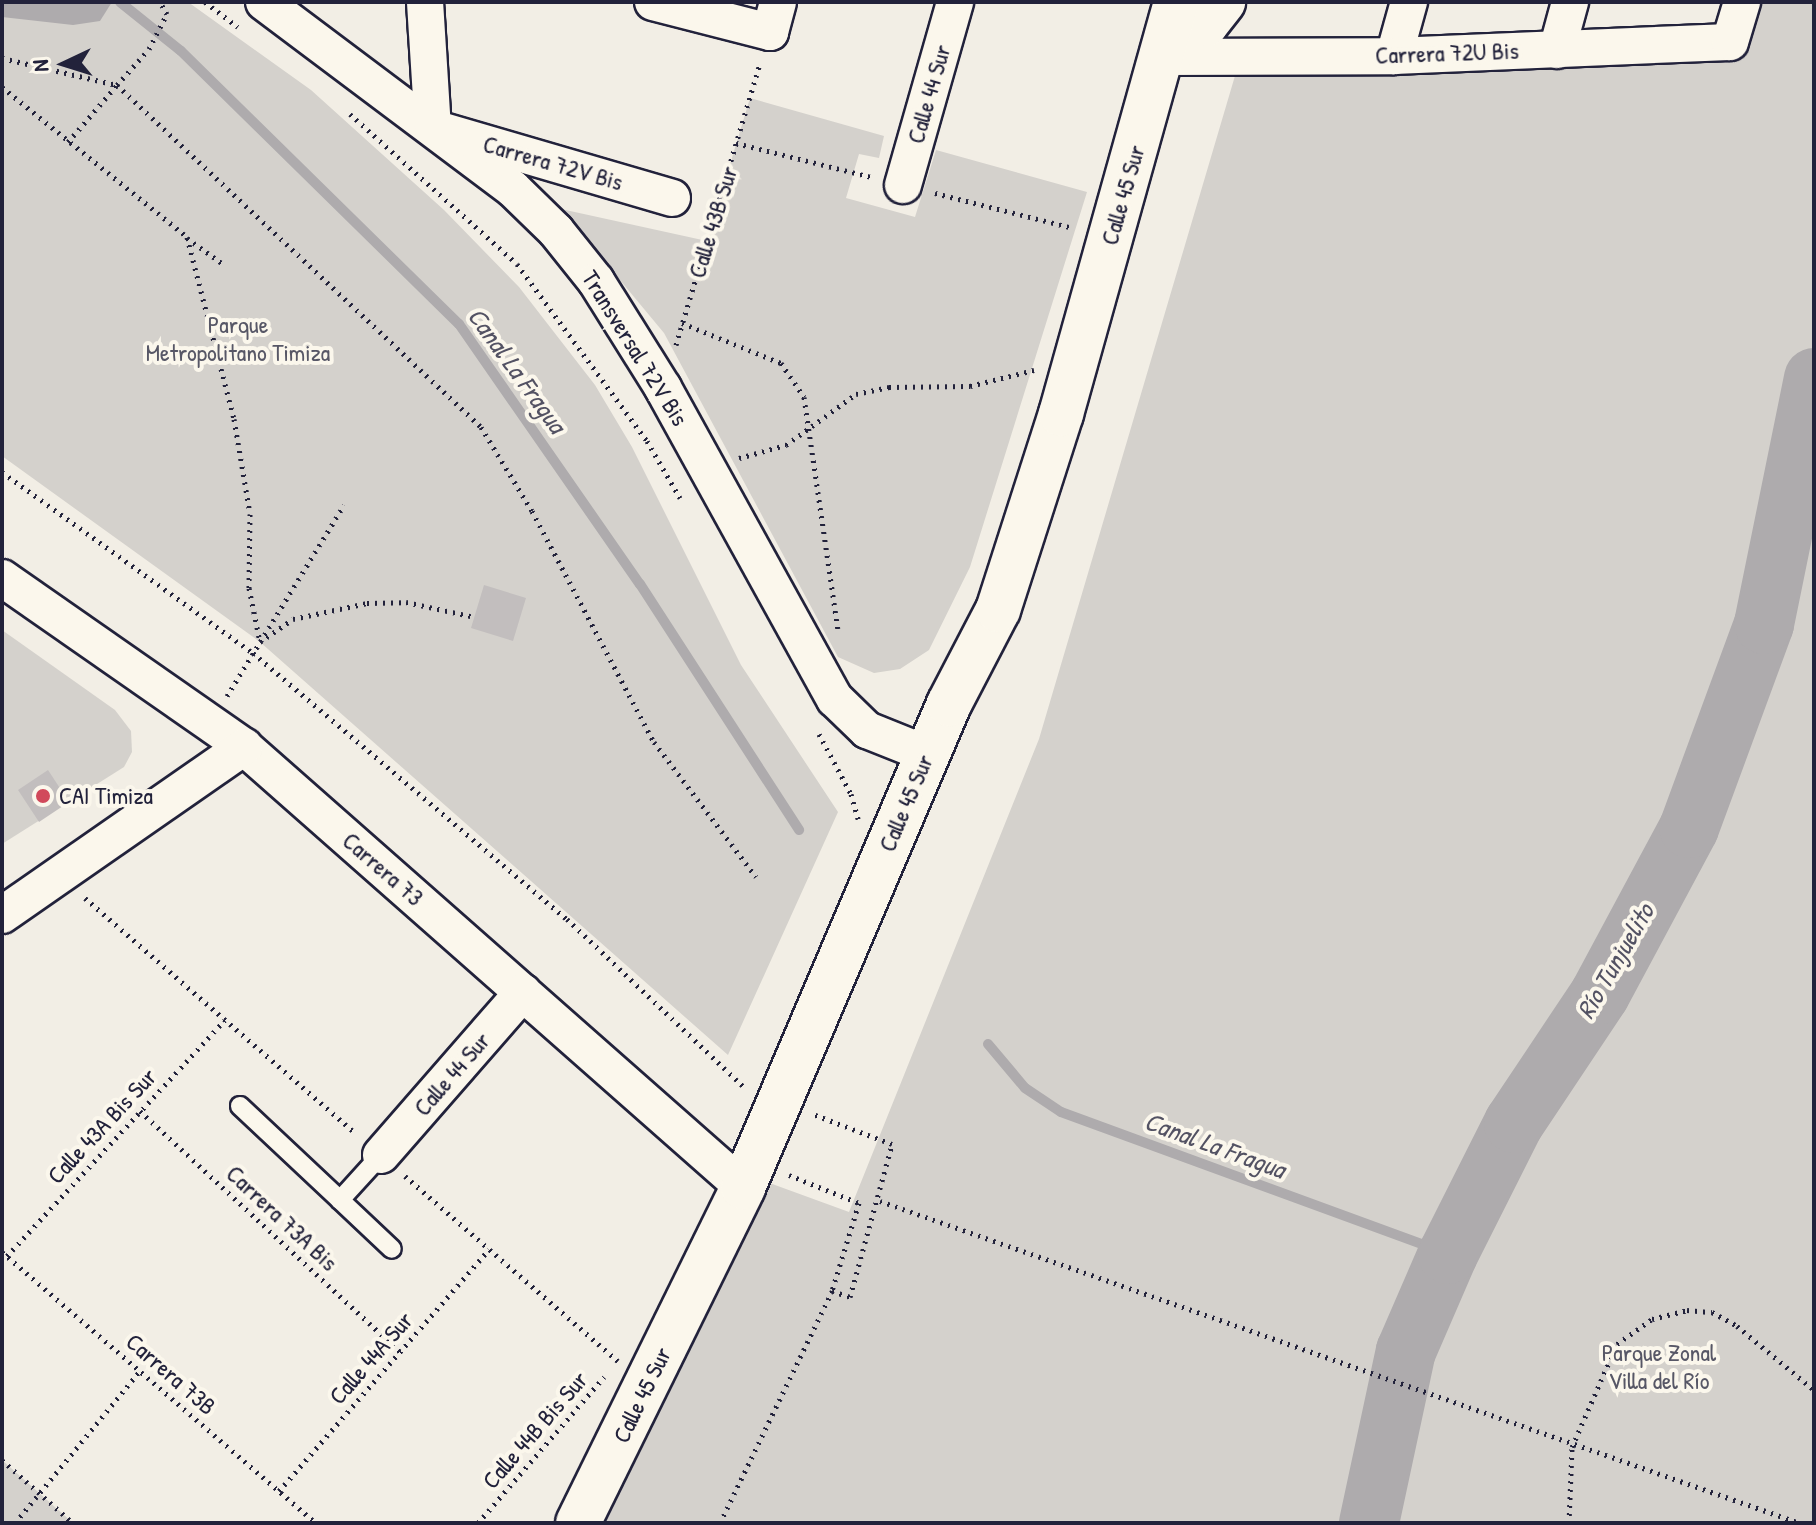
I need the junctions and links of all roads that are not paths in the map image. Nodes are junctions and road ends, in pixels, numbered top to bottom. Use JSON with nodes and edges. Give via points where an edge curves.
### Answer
{"nodes":[{"id":1,"x":425,"y":2,"type":"edge"},
{"id":2,"x":653,"y":2,"type":"edge"},
{"id":3,"x":955,"y":2,"type":"edge"},
{"id":4,"x":1176,"y":2,"type":"edge"},
{"id":5,"x":1223,"y":2,"type":"edge"},
{"id":6,"x":1409,"y":2,"type":"edge"},
{"id":7,"x":1570,"y":2,"type":"edge"},
{"id":8,"x":1742,"y":2,"type":"edge"},
{"id":9,"x":253,"y":15,"type":"edge"},
{"id":10,"x":774,"y":17,"type":"edge"},
{"id":11,"x":1557,"y":50,"type":"junction"},
{"id":12,"x":1394,"y":56,"type":"junction"},
{"id":13,"x":1163,"y":57,"type":"junction"},
{"id":14,"x":433,"y":128,"type":"junction"},
{"id":15,"x":903,"y":185,"type":"dead end"},
{"id":16,"x":672,"y":198,"type":"dead end"},
{"id":17,"x":2,"y":578,"type":"edge"},
{"id":18,"x":244,"y":747,"type":"junction"},
{"id":19,"x":927,"y":754,"type":"junction"},
{"id":20,"x":2,"y":915,"type":"edge"},
{"id":21,"x":523,"y":992,"type":"junction"},
{"id":22,"x":240,"y":1106,"type":"dead end"},
{"id":23,"x":381,"y":1155,"type":"joint"},
{"id":24,"x":749,"y":1174,"type":"junction"},
{"id":25,"x":340,"y":1200,"type":"junction"},
{"id":26,"x":392,"y":1249,"type":"dead end"},
{"id":27,"x":578,"y":1523,"type":"edge"}],
"edges":[{"from":1,"to":14,"type":"street"},
{"from":2,"to":10,"type":"street"},
{"from":3,"to":15,"type":"street","name":"Calle 44 Sur"},
{"from":4,"to":13,"type":"street","name":"Calle 45 Sur"},
{"from":5,"to":13,"type":"street","via":[[1206,24]]},
{"from":6,"to":12,"type":"street"},
{"from":7,"to":11,"type":"street"},
{"from":8,"to":11,"type":"street","name":"Carrera 72U Bis","via":[[1730,42]]},
{"from":9,"to":14,"type":"street","name":"Transversal 72V Bis"},
{"from":11,"to":12,"type":"street","name":"Carrera 72U Bis"},
{"from":12,"to":13,"type":"street","name":"Carrera 72U Bis"},
{"from":13,"to":19,"type":"street","name":"Calle 45 Sur","via":[[998,610]]},
{"from":14,"to":16,"type":"street","name":"Carrera 72V Bis"},
{"from":14,"to":19,"type":"street","name":"Transversal 72V Bis","via":[[513,189],[596,281],[853,719],[884,739]]},
{"from":17,"to":18,"type":"street","name":"Carrera 73"},
{"from":18,"to":20,"type":"street"},
{"from":18,"to":21,"type":"street","name":"Carrera 73"},
{"from":19,"to":24,"type":"street","name":"Calle 45 Sur"},
{"from":21,"to":23,"type":"street","name":"Calle 44 Sur"},
{"from":21,"to":24,"type":"street","name":"Carrera 73"},
{"from":22,"to":25,"type":"lane"},
{"from":23,"to":25,"type":"lane"},
{"from":24,"to":27,"type":"street","name":"Calle 45 Sur"},
{"from":25,"to":26,"type":"lane"}]}
